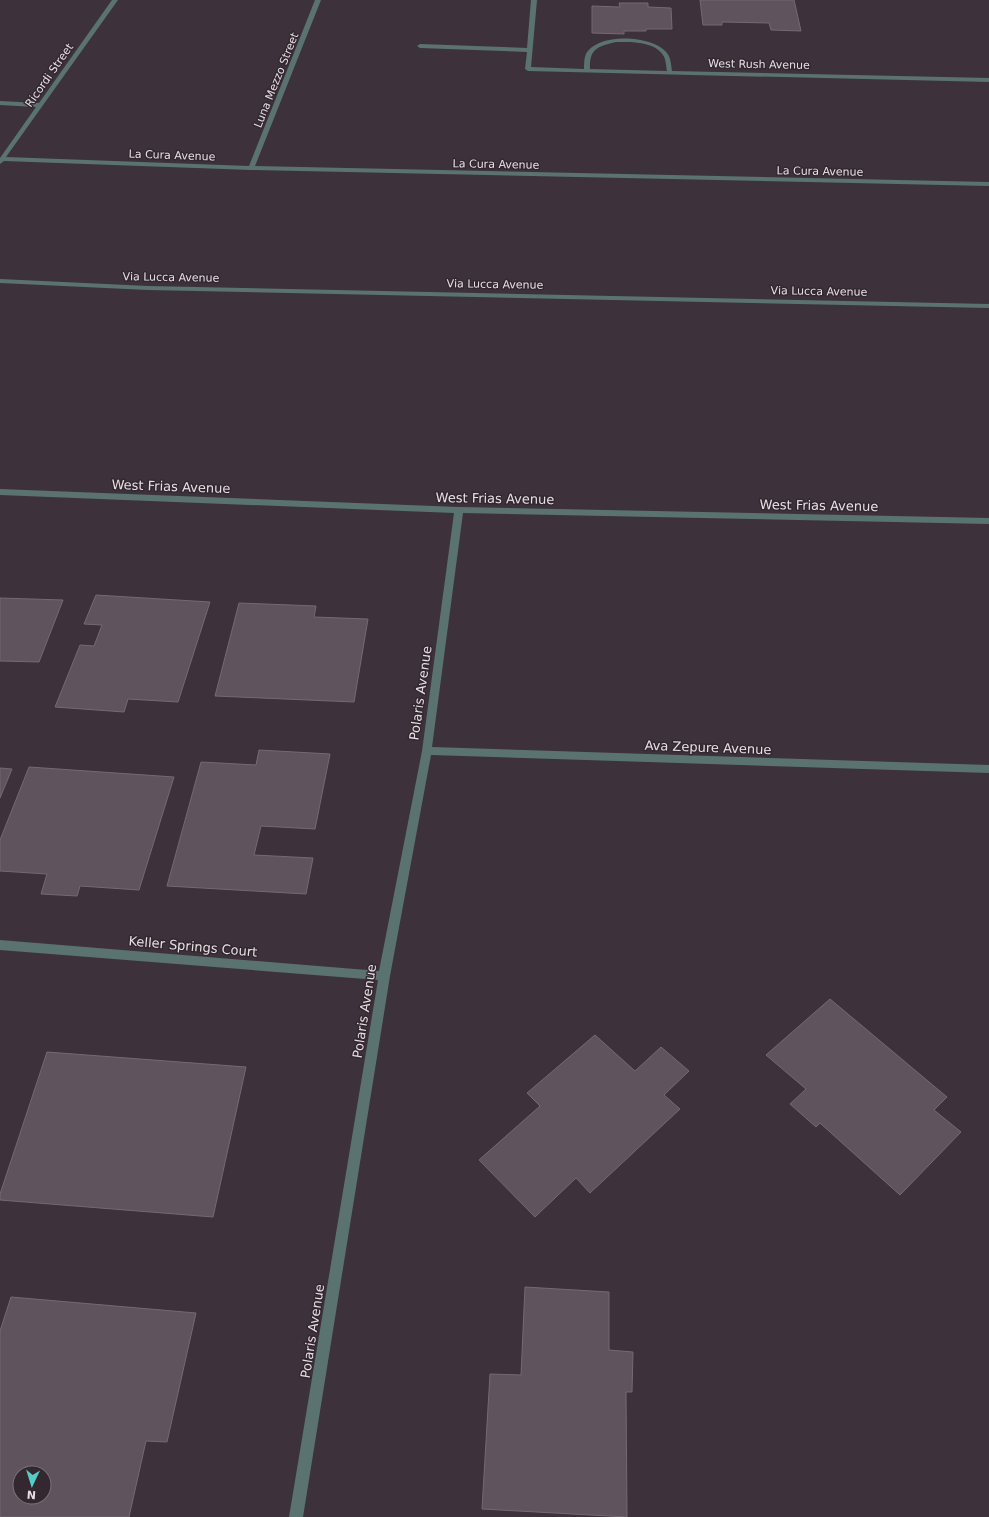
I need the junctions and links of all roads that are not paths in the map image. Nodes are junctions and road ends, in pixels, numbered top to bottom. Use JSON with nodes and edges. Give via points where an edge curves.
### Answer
{"nodes":[{"id":1,"x":115,"y":0,"type":"edge"},
{"id":2,"x":318,"y":0,"type":"edge"},
{"id":3,"x":534,"y":0,"type":"edge"},
{"id":4,"x":420,"y":46,"type":"dead end"},
{"id":5,"x":529,"y":50,"type":"junction"},
{"id":6,"x":587,"y":70,"type":"junction"},
{"id":7,"x":670,"y":72,"type":"junction"},
{"id":8,"x":989,"y":80,"type":"edge"},
{"id":9,"x":0,"y":103,"type":"edge"},
{"id":10,"x":41,"y":105,"type":"junction"},
{"id":11,"x":1,"y":161,"type":"edge"},
{"id":12,"x":251,"y":168,"type":"junction"},
{"id":13,"x":989,"y":184,"type":"edge"},
{"id":14,"x":0,"y":281,"type":"edge"},
{"id":15,"x":989,"y":306,"type":"edge"},
{"id":16,"x":0,"y":492,"type":"edge"},
{"id":17,"x":459,"y":510,"type":"junction"},
{"id":18,"x":989,"y":521,"type":"edge"},
{"id":19,"x":427,"y":751,"type":"junction"},
{"id":20,"x":989,"y":769,"type":"edge"},
{"id":21,"x":0,"y":945,"type":"edge"},
{"id":22,"x":384,"y":976,"type":"junction"},
{"id":23,"x":296,"y":1517,"type":"edge"}],
"edges":[{"from":1,"to":10,"type":"street","name":"Ricordi Street"},
{"from":2,"to":12,"type":"street","name":"Luna Mezzo Street"},
{"from":3,"to":5,"type":"street"},
{"from":4,"to":5,"type":"street"},
{"from":5,"to":6,"type":"street","name":"West Rush Avenue","via":[[528,69]]},
{"from":6,"to":7,"type":"street","name":"West Rush Avenue"},
{"from":6,"to":7,"type":"street","via":[[588,55],[595,47],[630,40],[656,47],[666,54]]},
{"from":7,"to":8,"type":"street","name":"West Rush Avenue"},
{"from":9,"to":10,"type":"street"},
{"from":10,"to":11,"type":"street","name":"Ricordi Street"},
{"from":11,"to":12,"type":"street","name":"La Cura Avenue"},
{"from":12,"to":13,"type":"street","name":"La Cura Avenue"},
{"from":14,"to":15,"type":"street","name":"Via Lucca Avenue","via":[[156,288]]},
{"from":16,"to":17,"type":"street","name":"West Frias Avenue"},
{"from":17,"to":18,"type":"street","name":"West Frias Avenue"},
{"from":17,"to":19,"type":"street","name":"Polaris Avenue"},
{"from":19,"to":20,"type":"street","name":"Ava Zepure Avenue"},
{"from":19,"to":22,"type":"street","name":"Polaris Avenue"},
{"from":21,"to":22,"type":"street","name":"Keller Springs Court"},
{"from":22,"to":23,"type":"street","name":"Polaris Avenue"}]}
